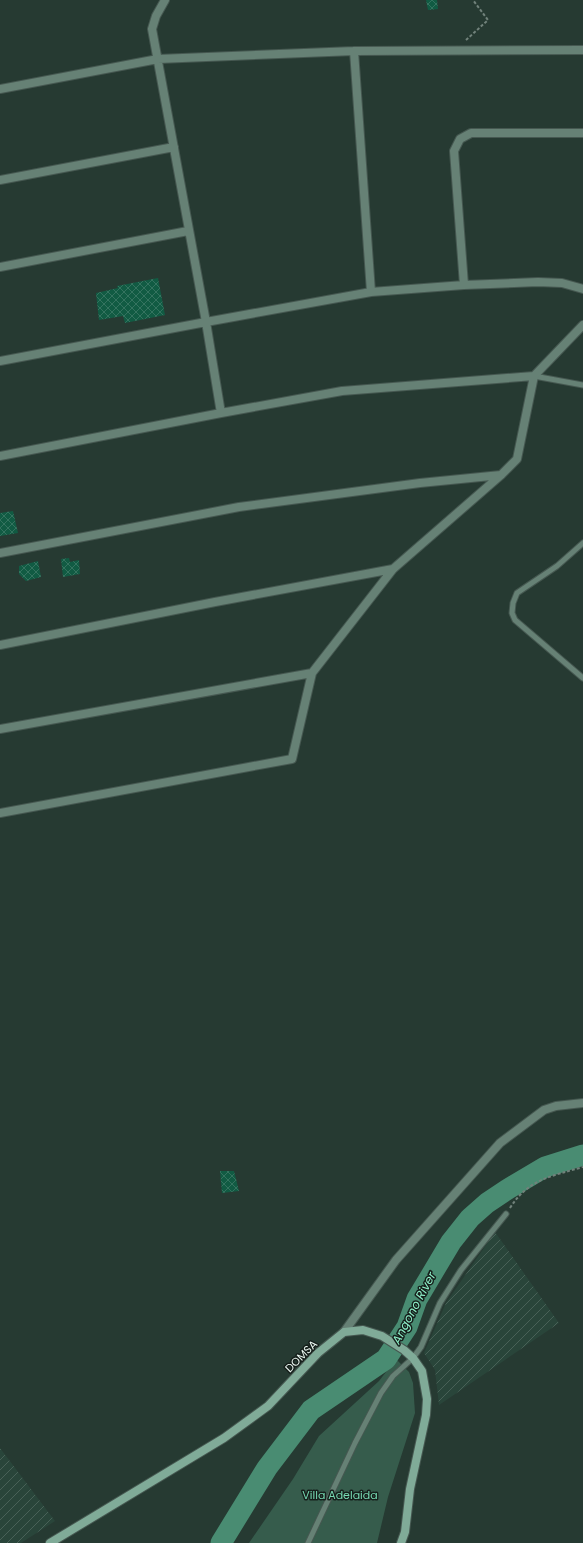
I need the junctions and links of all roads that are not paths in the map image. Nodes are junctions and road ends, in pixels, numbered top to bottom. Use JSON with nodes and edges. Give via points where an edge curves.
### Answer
{"nodes":[{"id":1,"x":165,"y":0,"type":"edge"},
{"id":2,"x":583,"y":50,"type":"edge"},
{"id":3,"x":354,"y":51,"type":"junction"},
{"id":4,"x":158,"y":59,"type":"junction"},
{"id":5,"x":0,"y":89,"type":"edge"},
{"id":6,"x":583,"y":133,"type":"edge"},
{"id":7,"x":174,"y":147,"type":"junction"},
{"id":8,"x":0,"y":180,"type":"edge"},
{"id":9,"x":188,"y":231,"type":"junction"},
{"id":10,"x":0,"y":266,"type":"edge"},
{"id":11,"x":464,"y":285,"type":"junction"},
{"id":12,"x":583,"y":289,"type":"edge"},
{"id":13,"x":371,"y":292,"type":"junction"},
{"id":14,"x":206,"y":322,"type":"junction"},
{"id":15,"x":583,"y":325,"type":"edge"},
{"id":16,"x":0,"y":361,"type":"edge"},
{"id":17,"x":534,"y":376,"type":"junction"},
{"id":18,"x":583,"y":385,"type":"edge"},
{"id":19,"x":221,"y":413,"type":"junction"},
{"id":20,"x":0,"y":456,"type":"edge"},
{"id":21,"x":501,"y":475,"type":"junction"},
{"id":22,"x":583,"y":543,"type":"edge"},
{"id":23,"x":0,"y":553,"type":"edge"},
{"id":24,"x":393,"y":569,"type":"junction"},
{"id":25,"x":0,"y":645,"type":"edge"},
{"id":26,"x":312,"y":673,"type":"junction"},
{"id":27,"x":583,"y":678,"type":"edge"},
{"id":28,"x":0,"y":730,"type":"edge"},
{"id":29,"x":0,"y":813,"type":"edge"},
{"id":30,"x":583,"y":1103,"type":"edge"},
{"id":31,"x":506,"y":1214,"type":"road end"},
{"id":32,"x":344,"y":1332,"type":"junction"},
{"id":33,"x":413,"y":1358,"type":"junction"},
{"id":34,"x":50,"y":1543,"type":"edge"},
{"id":35,"x":308,"y":1543,"type":"edge"},
{"id":36,"x":401,"y":1543,"type":"edge"}],
"edges":[{"from":1,"to":4,"type":"street","via":[[152,29]]},
{"from":2,"to":3,"type":"street"},
{"from":3,"to":4,"type":"street"},
{"from":3,"to":13,"type":"street"},
{"from":4,"to":5,"type":"street"},
{"from":4,"to":7,"type":"street"},
{"from":6,"to":11,"type":"street","via":[[471,133],[460,139],[454,151]]},
{"from":7,"to":8,"type":"street"},
{"from":7,"to":9,"type":"street"},
{"from":9,"to":10,"type":"street"},
{"from":9,"to":14,"type":"street"},
{"from":11,"to":12,"type":"street","via":[[538,282],[562,283]]},
{"from":11,"to":13,"type":"street"},
{"from":13,"to":14,"type":"street"},
{"from":14,"to":16,"type":"street"},
{"from":14,"to":19,"type":"street"},
{"from":15,"to":17,"type":"street"},
{"from":17,"to":18,"type":"lane"},
{"from":17,"to":19,"type":"street","via":[[342,391]]},
{"from":17,"to":21,"type":"street","via":[[517,459]]},
{"from":19,"to":20,"type":"street"},
{"from":21,"to":23,"type":"street","via":[[239,507]]},
{"from":21,"to":24,"type":"street"},
{"from":22,"to":27,"type":"lane","via":[[557,566],[518,593],[512,613],[515,620]]},
{"from":24,"to":25,"type":"street"},
{"from":24,"to":26,"type":"street"},
{"from":26,"to":28,"type":"street"},
{"from":26,"to":29,"type":"street","via":[[292,759]]},
{"from":30,"to":32,"type":"street","via":[[544,1110],[500,1143],[396,1260]]},
{"from":31,"to":33,"type":"lane","via":[[461,1270],[440,1303]]},
{"from":32,"to":33,"type":"main road","via":[[363,1330],[382,1336]]},
{"from":32,"to":34,"type":"main road","name":"DOMSA","via":[[318,1353],[268,1406],[224,1438]]},
{"from":33,"to":35,"type":"lane","via":[[393,1376],[381,1393]]},
{"from":33,"to":36,"type":"main road","via":[[422,1371],[427,1399],[426,1415],[410,1488],[406,1532]]}]}
